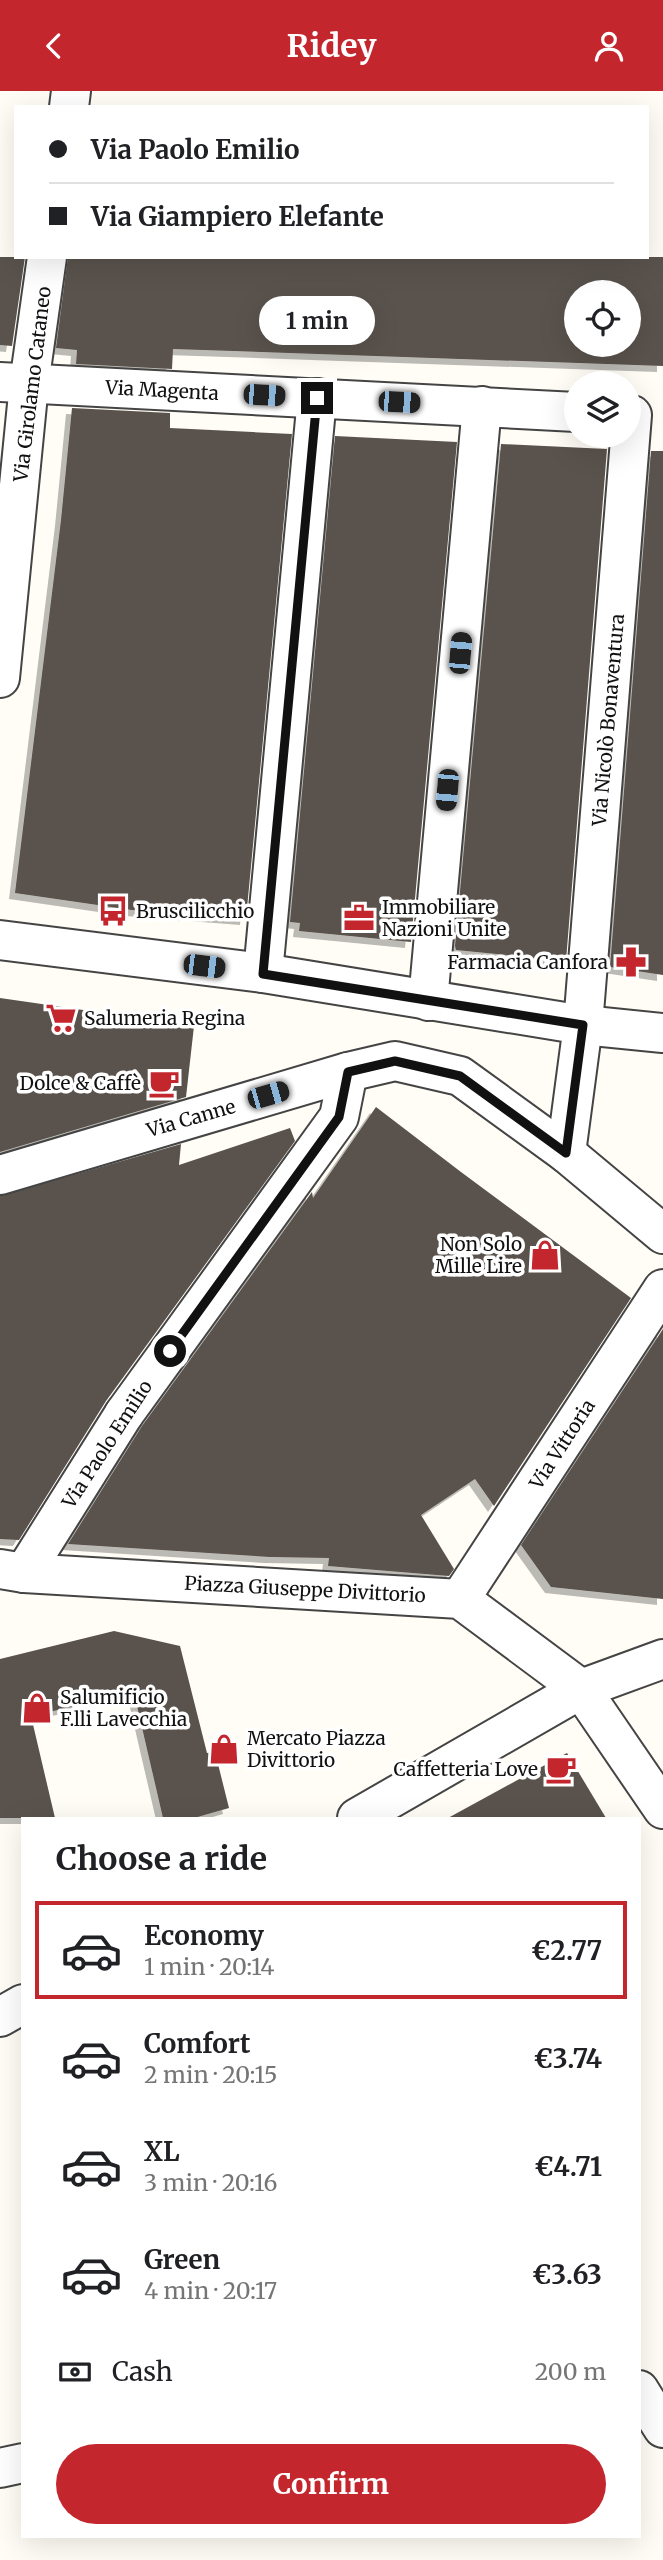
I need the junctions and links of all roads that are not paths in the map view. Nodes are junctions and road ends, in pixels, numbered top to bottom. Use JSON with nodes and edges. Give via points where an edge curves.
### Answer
{"nodes":[{"id":1,"x":46,"y":259,"type":"edge"},
{"id":2,"x":15,"y":383,"type":"edge"},
{"id":3,"x":317,"y":398,"type":"junction"},
{"id":4,"x":482,"y":406,"type":"junction"},
{"id":5,"x":564,"y":411,"type":"edge"},
{"id":6,"x":638,"y":448,"type":"edge"},
{"id":7,"x":0,"y":678,"type":"edge"},
{"id":8,"x":0,"y":940,"type":"edge"},
{"id":9,"x":263,"y":974,"type":"junction"},
{"id":10,"x":428,"y":1001,"type":"junction"},
{"id":11,"x":583,"y":1025,"type":"junction"},
{"id":12,"x":663,"y":1034,"type":"edge"},
{"id":13,"x":348,"y":1072,"type":"junction"},
{"id":14,"x":566,"y":1153,"type":"junction"},
{"id":15,"x":0,"y":1175,"type":"edge"},
{"id":16,"x":663,"y":1234,"type":"edge"},
{"id":17,"x":663,"y":1289,"type":"edge"},
{"id":18,"x":12,"y":1571,"type":"edge"},
{"id":19,"x":460,"y":1599,"type":"junction"},
{"id":20,"x":663,"y":1659,"type":"edge"},
{"id":21,"x":581,"y":1689,"type":"junction"},
{"id":22,"x":663,"y":1809,"type":"edge"},
{"id":23,"x":359,"y":1817,"type":"edge"},
{"id":24,"x":21,"y":2005,"type":"edge"},
{"id":25,"x":0,"y":2017,"type":"edge"},
{"id":26,"x":641,"y":2393,"type":"edge"},
{"id":27,"x":663,"y":2428,"type":"edge"},
{"id":28,"x":21,"y":2463,"type":"edge"},
{"id":29,"x":0,"y":2468,"type":"edge"}],
"edges":[{"from":1,"to":2,"type":"street","name":"Via Girolamo Cataneo"},
{"from":2,"to":3,"type":"street","name":"Via Magenta"},
{"from":2,"to":7,"type":"street","name":"Via Girolamo Cataneo"},
{"from":3,"to":4,"type":"street","name":"Via Magenta"},
{"from":3,"to":9,"type":"street"},
{"from":4,"to":5,"type":"street","name":"Via Magenta"},
{"from":4,"to":10,"type":"street"},
{"from":6,"to":11,"type":"street","name":"Via Nicolò Bonaventura"},
{"from":8,"to":9,"type":"street"},
{"from":9,"to":10,"type":"street"},
{"from":10,"to":11,"type":"street"},
{"from":11,"to":12,"type":"street"},
{"from":11,"to":14,"type":"street","name":"Via Nicolò Bonaventura"},
{"from":13,"to":14,"type":"street","name":"Via Canne","via":[[395,1061],[460,1076]]},
{"from":13,"to":15,"type":"street","name":"Via Canne"},
{"from":13,"to":18,"type":"street","name":"Via Paolo Emilio","via":[[339,1117]]},
{"from":14,"to":16,"type":"street","name":"Via Canne"},
{"from":17,"to":19,"type":"street","name":"Via Vittoria"},
{"from":18,"to":19,"type":"street","name":"Piazza Giuseppe Divittorio"},
{"from":19,"to":21,"type":"street"},
{"from":20,"to":21,"type":"street"},
{"from":21,"to":22,"type":"street"},
{"from":21,"to":23,"type":"street"},
{"from":24,"to":25,"type":"street"},
{"from":26,"to":27,"type":"street"},
{"from":28,"to":29,"type":"street"}]}
